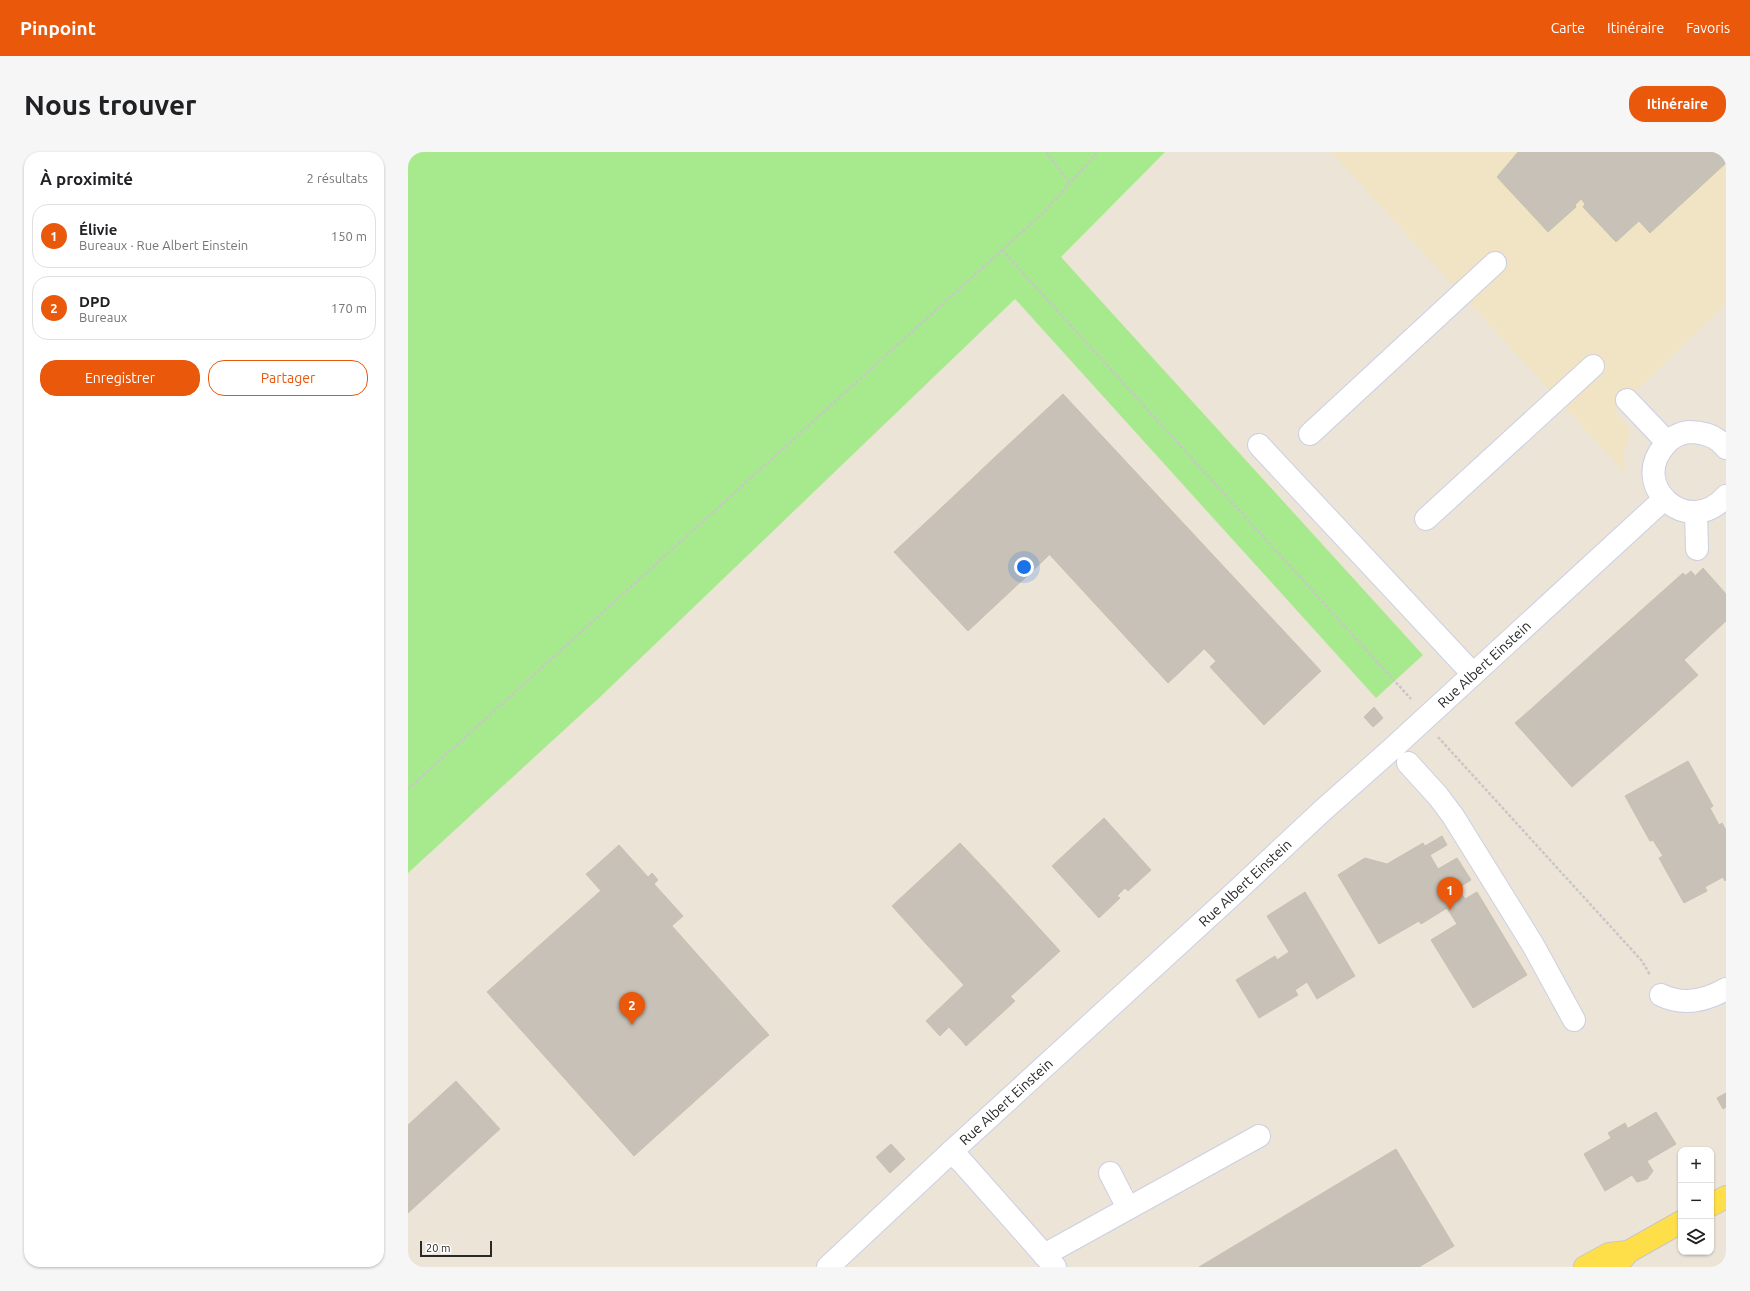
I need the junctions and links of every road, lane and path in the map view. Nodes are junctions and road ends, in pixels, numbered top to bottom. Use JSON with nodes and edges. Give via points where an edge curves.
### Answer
{"nodes":[{"id":1,"x":1046,"y":152,"type":"edge"},
{"id":2,"x":1098,"y":152,"type":"edge"},
{"id":3,"x":1070,"y":183,"type":"junction"},
{"id":4,"x":1002,"y":250,"type":"junction"},
{"id":5,"x":1495,"y":264,"type":"dead end"},
{"id":6,"x":1593,"y":366,"type":"dead end"},
{"id":7,"x":1627,"y":400,"type":"dead end"},
{"id":8,"x":1310,"y":434,"type":"dead end"},
{"id":9,"x":1667,"y":442,"type":"junction"},
{"id":10,"x":1260,"y":445,"type":"dead end"},
{"id":11,"x":1725,"y":445,"type":"edge"},
{"id":12,"x":1726,"y":496,"type":"edge"},
{"id":13,"x":1664,"y":499,"type":"junction"},
{"id":14,"x":1696,"y":512,"type":"junction"},
{"id":15,"x":1426,"y":519,"type":"dead end"},
{"id":16,"x":1697,"y":549,"type":"dead end"},
{"id":17,"x":1472,"y":674,"type":"junction"},
{"id":18,"x":1427,"y":717,"type":"junction"},
{"id":19,"x":1408,"y":764,"type":"dead end"},
{"id":20,"x":408,"y":789,"type":"edge"},
{"id":21,"x":1726,"y":989,"type":"edge"},
{"id":22,"x":1661,"y":995,"type":"joint"},
{"id":23,"x":1574,"y":1020,"type":"dead end"},
{"id":24,"x":1260,"y":1136,"type":"dead end"},
{"id":25,"x":951,"y":1152,"type":"junction"},
{"id":26,"x":1110,"y":1173,"type":"dead end"},
{"id":27,"x":1726,"y":1197,"type":"edge"},
{"id":28,"x":1714,"y":1203,"type":"edge"},
{"id":29,"x":1128,"y":1208,"type":"junction"},
{"id":30,"x":1678,"y":1224,"type":"edge"},
{"id":31,"x":1622,"y":1259,"type":"edge"},
{"id":32,"x":1050,"y":1261,"type":"edge"},
{"id":33,"x":828,"y":1267,"type":"edge"},
{"id":34,"x":1585,"y":1267,"type":"edge"}],
"edges":[{"from":1,"to":3,"type":"path"},
{"from":2,"to":3,"type":"path"},
{"from":3,"to":4,"type":"path","via":[[1045,211]]},
{"from":4,"to":18,"type":"path"},
{"from":4,"to":20,"type":"path"},
{"from":5,"to":8,"type":"street"},
{"from":6,"to":15,"type":"street"},
{"from":7,"to":9,"type":"street"},
{"from":9,"to":11,"type":"street","via":[[1686,432],[1696,432],[1716,438]]},
{"from":9,"to":13,"type":"street","via":[[1655,459],[1653,470],[1654,480]]},
{"from":10,"to":17,"type":"street"},
{"from":12,"to":14,"type":"street","via":[[1709,510]]},
{"from":13,"to":14,"type":"street","via":[[1673,507]]},
{"from":13,"to":17,"type":"street","name":"Rue Albert Einstein"},
{"from":14,"to":16,"type":"street"},
{"from":17,"to":18,"type":"street","name":"Rue Albert Einstein"},
{"from":18,"to":22,"type":"path","via":[[1436,734],[1642,961]]},
{"from":18,"to":25,"type":"street","name":"Rue Albert Einstein"},
{"from":19,"to":23,"type":"street","via":[[1453,816],[1534,945]]},
{"from":21,"to":22,"type":"street","via":[[1703,999],[1687,1002],[1670,1000]]},
{"from":24,"to":29,"type":"street"},
{"from":25,"to":32,"type":"street"},
{"from":25,"to":33,"type":"street","name":"Rue Albert Einstein"},
{"from":26,"to":29,"type":"street"},
{"from":27,"to":28,"type":"main road"},
{"from":29,"to":32,"type":"street"},
{"from":30,"to":31,"type":"main road"},
{"from":31,"to":34,"type":"main road","via":[[1609,1254]]}]}
